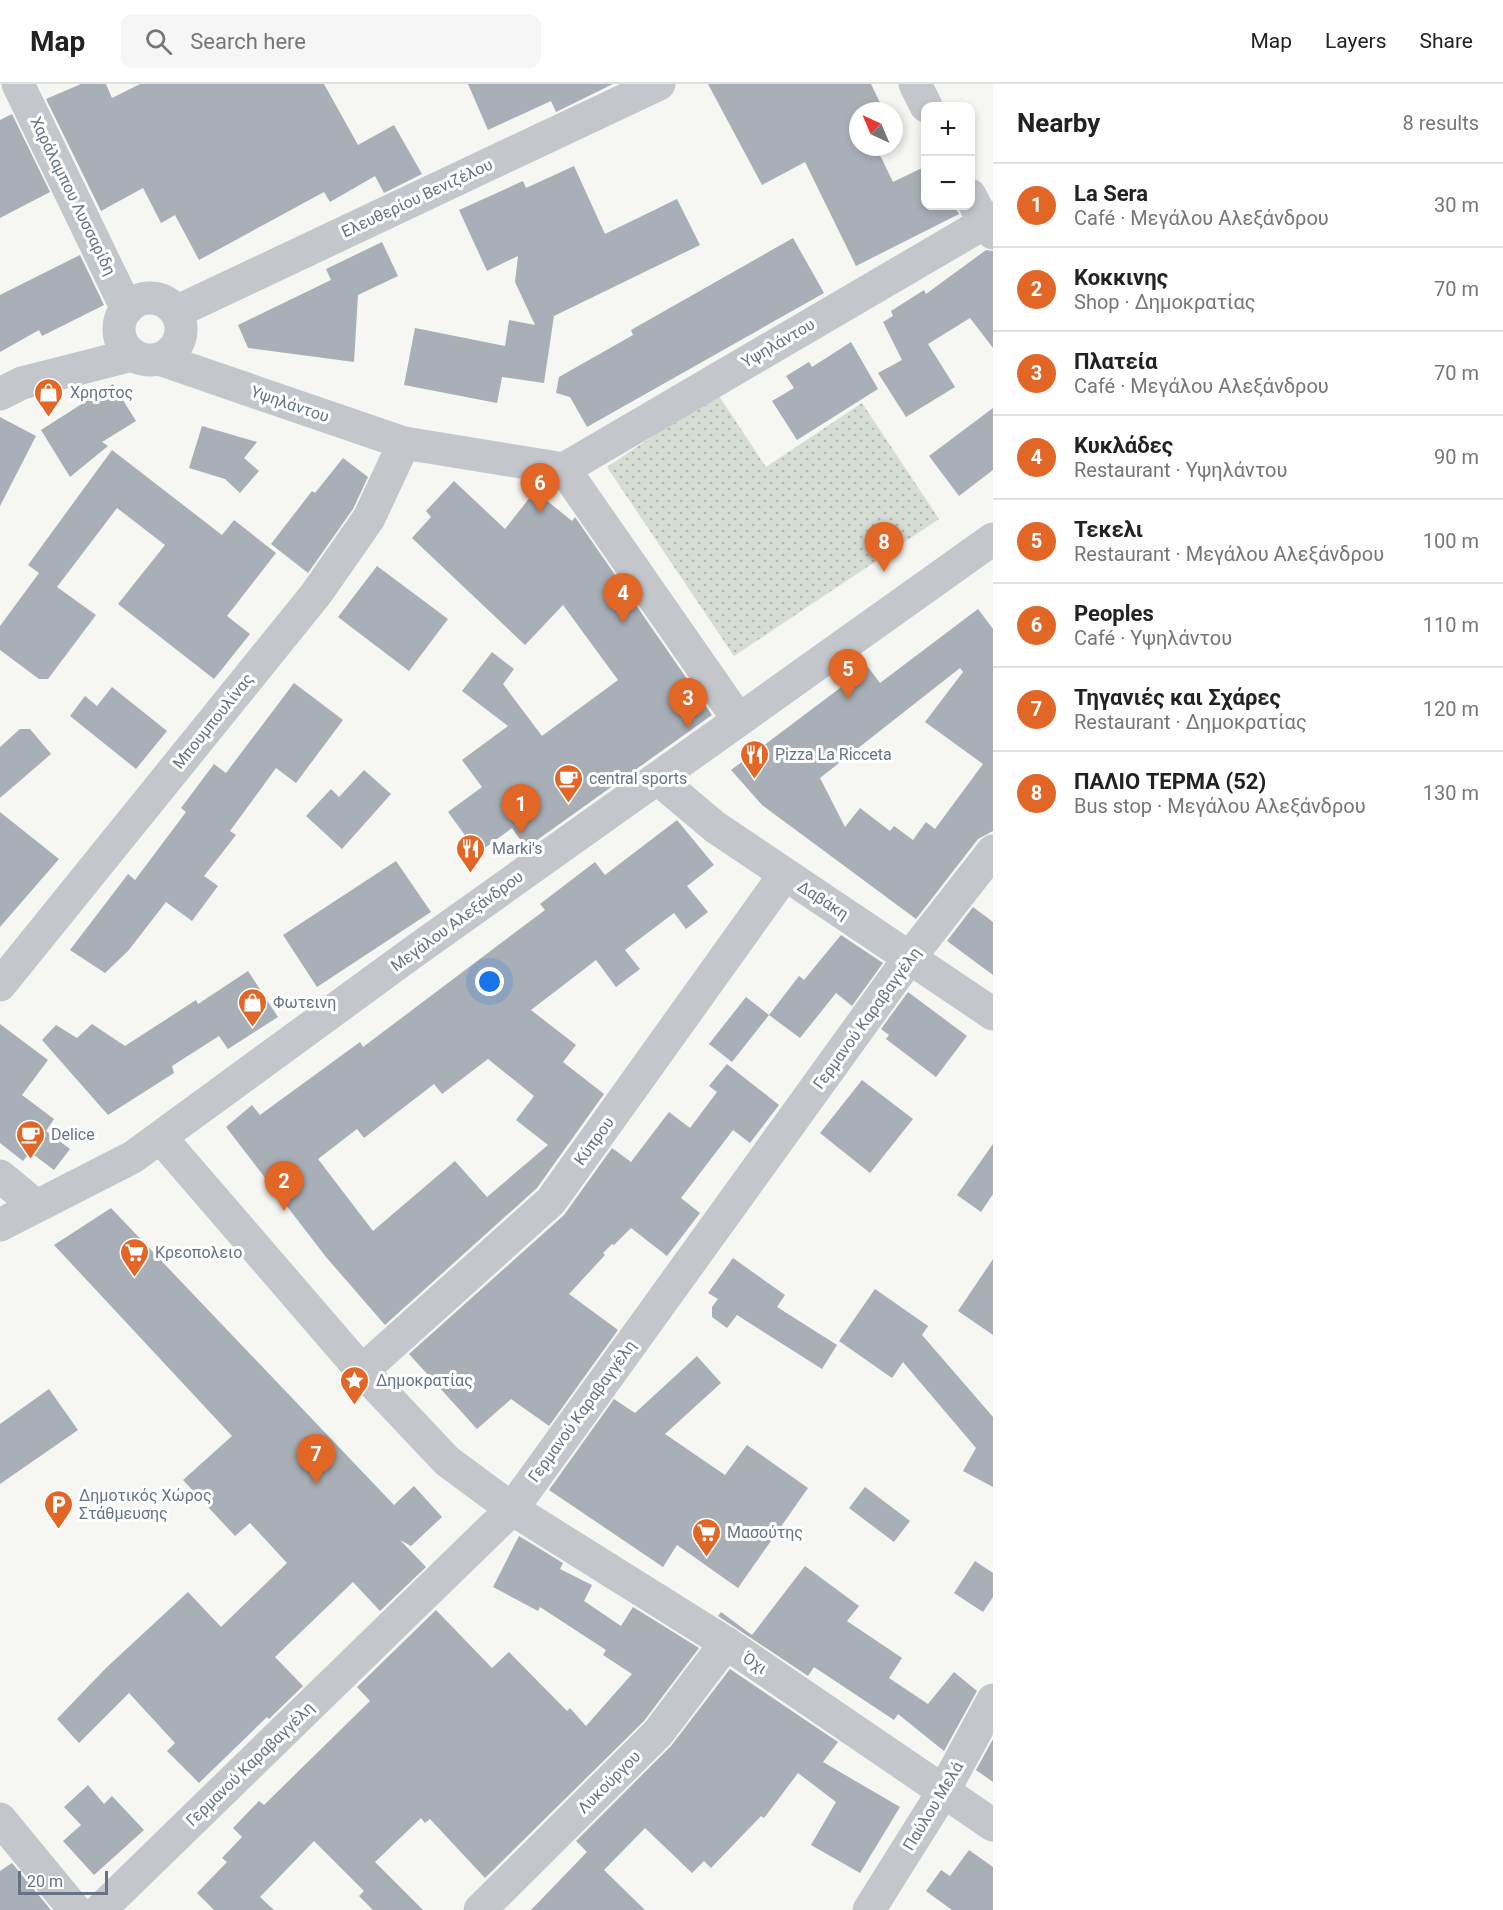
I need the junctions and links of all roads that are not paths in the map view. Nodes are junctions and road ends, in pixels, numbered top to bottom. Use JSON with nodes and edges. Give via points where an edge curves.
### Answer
{"nodes":[{"id":1,"x":659,"y":84,"type":"edge"},
{"id":2,"x":915,"y":84,"type":"edge"},
{"id":3,"x":21,"y":92,"type":"edge"},
{"id":4,"x":924,"y":102,"type":"edge"},
{"id":5,"x":985,"y":217,"type":"edge"},
{"id":6,"x":127,"y":309,"type":"junction"},
{"id":7,"x":176,"y":312,"type":"junction"},
{"id":8,"x":146,"y":357,"type":"junction"},
{"id":9,"x":0,"y":394,"type":"edge"},
{"id":10,"x":404,"y":443,"type":"junction"},
{"id":11,"x":564,"y":469,"type":"junction"},
{"id":12,"x":993,"y":539,"type":"edge"},
{"id":13,"x":738,"y":719,"type":"junction"},
{"id":14,"x":658,"y":779,"type":"junction"},
{"id":15,"x":993,"y":851,"type":"edge"},
{"id":16,"x":785,"y":874,"type":"junction"},
{"id":17,"x":910,"y":957,"type":"junction"},
{"id":18,"x":0,"y":986,"type":"edge"},
{"id":19,"x":993,"y":1014,"type":"edge"},
{"id":20,"x":161,"y":1138,"type":"junction"},
{"id":21,"x":0,"y":1176,"type":"edge"},
{"id":22,"x":36,"y":1206,"type":"junction"},
{"id":23,"x":0,"y":1226,"type":"edge"},
{"id":24,"x":362,"y":1371,"type":"junction"},
{"id":25,"x":512,"y":1509,"type":"junction"},
{"id":26,"x":726,"y":1643,"type":"junction"},
{"id":27,"x":993,"y":1700,"type":"edge"},
{"id":28,"x":944,"y":1792,"type":"junction"},
{"id":29,"x":0,"y":1819,"type":"edge"},
{"id":30,"x":993,"y":1825,"type":"edge"},
{"id":31,"x":75,"y":1910,"type":"edge"},
{"id":32,"x":100,"y":1910,"type":"edge"},
{"id":33,"x":480,"y":1910,"type":"edge"},
{"id":34,"x":869,"y":1910,"type":"edge"}],
"edges":[{"from":1,"to":7,"type":"street","name":"Ελευθερίου Βενιζέλου"},
{"from":2,"to":4,"type":"street"},
{"from":3,"to":6,"type":"street","name":"Χαράλαμπου Λυσσαρίδη"},
{"from":5,"to":11,"type":"street","name":"Υψηλάντου"},
{"from":6,"to":7,"type":"street","via":[[138,301],[152,299],[164,302]]},
{"from":6,"to":8,"type":"street","via":[[121,317],[120,338]]},
{"from":7,"to":8,"type":"street","via":[[180,331],[174,348]]},
{"from":8,"to":9,"type":"street","via":[[22,383]]},
{"from":8,"to":10,"type":"street","name":"Υψηλάντου"},
{"from":10,"to":11,"type":"street","name":"Υψηλάντου"},
{"from":10,"to":18,"type":"street","name":"Μπουμπουλίνας","via":[[369,518],[316,594]]},
{"from":11,"to":13,"type":"street"},
{"from":12,"to":13,"type":"street","name":"Μεγάλου Αλεξάνδρου"},
{"from":13,"to":14,"type":"street","name":"Μεγάλου Αλεξάνδρου"},
{"from":14,"to":16,"type":"street","name":"Δαβάκη","via":[[715,827]]},
{"from":14,"to":20,"type":"street","name":"Μεγάλου Αλεξάνδρου"},
{"from":15,"to":17,"type":"street","name":"Γερμανού Καραβαγγέλη"},
{"from":16,"to":17,"type":"street","name":"Δαβάκη"},
{"from":16,"to":24,"type":"street","name":"Κύπρου","via":[[551,1201]]},
{"from":17,"to":19,"type":"street","name":"Δαβάκη"},
{"from":17,"to":25,"type":"street","name":"Γερμανού Καραβαγγέλη"},
{"from":20,"to":22,"type":"street","name":"Μεγάλου Αλεξάνδρου","via":[[104,1173]]},
{"from":20,"to":24,"type":"street"},
{"from":21,"to":22,"type":"street"},
{"from":22,"to":23,"type":"street","name":"Μεγάλου Αλεξάνδρου"},
{"from":24,"to":25,"type":"street","via":[[447,1461]]},
{"from":25,"to":26,"type":"street","name":"Όχι"},
{"from":25,"to":32,"type":"street","name":"Γερμανού Καραβαγγέλη"},
{"from":26,"to":28,"type":"street","name":"Όχι"},
{"from":26,"to":33,"type":"street","name":"Λυκούργου","via":[[658,1732]]},
{"from":27,"to":28,"type":"street","name":"Παύλου Μελά"},
{"from":28,"to":30,"type":"street","name":"Όχι"},
{"from":28,"to":34,"type":"street","name":"Παύλου Μελά"},
{"from":29,"to":31,"type":"street"}]}
